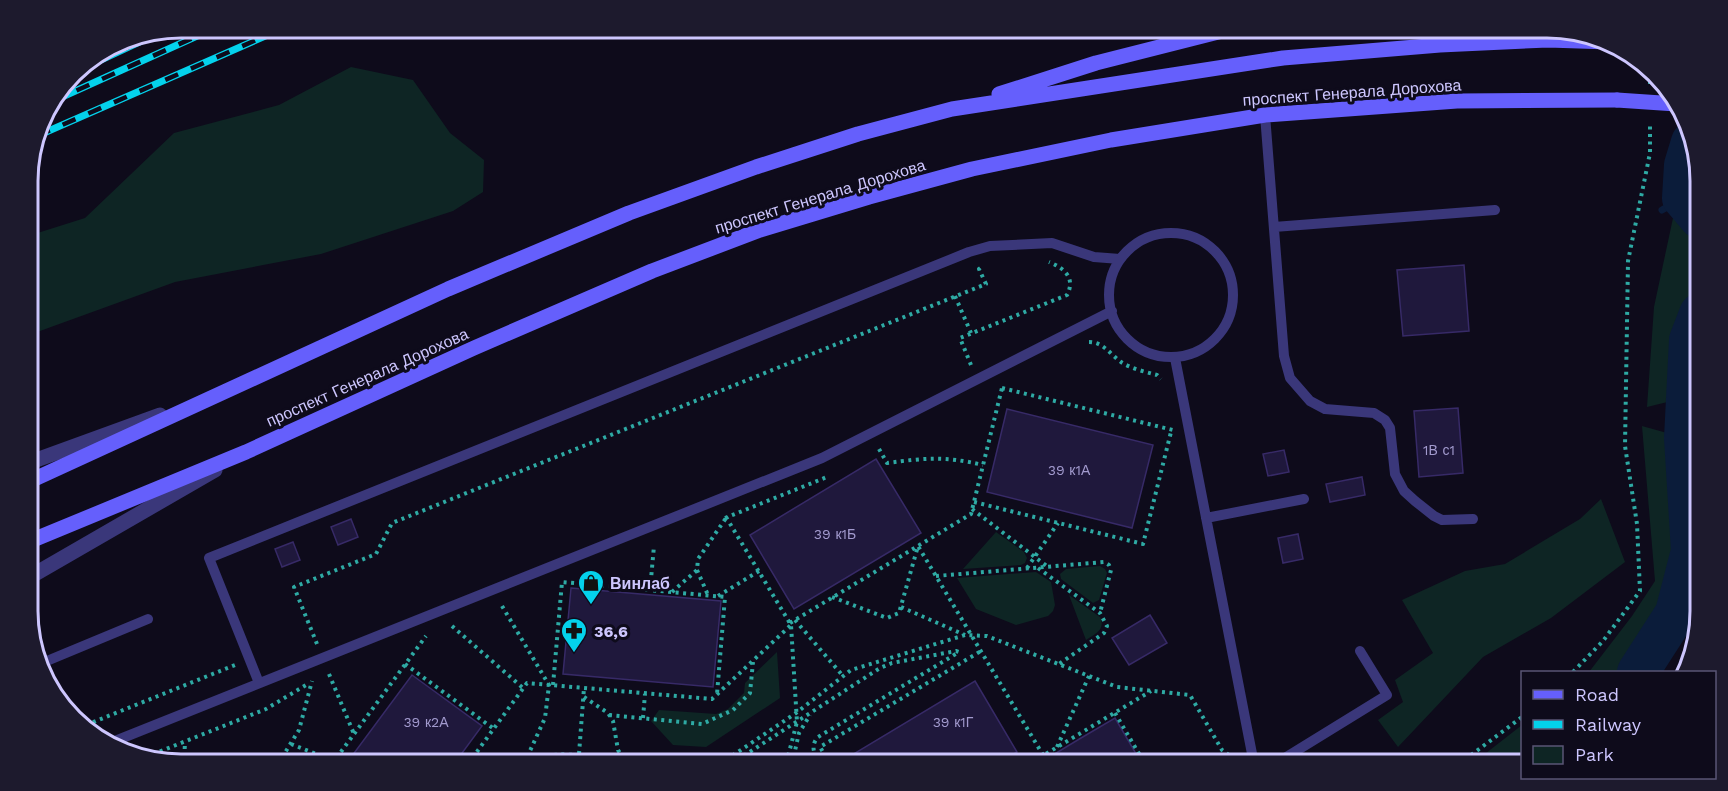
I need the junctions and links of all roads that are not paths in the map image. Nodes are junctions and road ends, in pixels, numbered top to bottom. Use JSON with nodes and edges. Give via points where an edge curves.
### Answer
{"nodes":[{"id":1,"x":1195,"y":38,"type":"edge"},
{"id":2,"x":1580,"y":41,"type":"edge"},
{"id":3,"x":1667,"y":103,"type":"edge"},
{"id":4,"x":952,"y":109,"type":"junction"},
{"id":5,"x":1266,"y":115,"type":"junction"},
{"id":6,"x":1495,"y":210,"type":"dead end"},
{"id":7,"x":1274,"y":227,"type":"junction"},
{"id":8,"x":1120,"y":259,"type":"junction"},
{"id":9,"x":1112,"y":310,"type":"junction"},
{"id":10,"x":1175,"y":358,"type":"junction"},
{"id":11,"x":219,"y":393,"type":"junction"},
{"id":12,"x":246,"y":452,"type":"junction"},
{"id":13,"x":38,"y":459,"type":"edge"},
{"id":14,"x":38,"y":477,"type":"edge"},
{"id":15,"x":1304,"y":498,"type":"dead end"},
{"id":16,"x":1206,"y":518,"type":"junction"},
{"id":17,"x":1473,"y":519,"type":"dead end"},
{"id":18,"x":38,"y":538,"type":"edge"},
{"id":19,"x":38,"y":572,"type":"edge"},
{"id":20,"x":148,"y":619,"type":"dead end"},
{"id":21,"x":1359,"y":651,"type":"dead end"},
{"id":22,"x":47,"y":661,"type":"edge"},
{"id":23,"x":259,"y":683,"type":"junction"},
{"id":24,"x":120,"y":740,"type":"edge"},
{"id":25,"x":1252,"y":753,"type":"edge"},
{"id":26,"x":1293,"y":753,"type":"edge"}],
"edges":[{"from":1,"to":4,"type":"main road","via":[[1096,63]]},
{"from":2,"to":4,"type":"main road","via":[[1452,44],[1283,58]]},
{"from":3,"to":5,"type":"main road","name":"проспект Генерала Дорохова","bridge":true,"via":[[1457,101]]},
{"from":4,"to":11,"type":"main road","via":[[858,134],[629,213],[448,289]]},
{"from":5,"to":7,"type":"lane"},
{"from":5,"to":12,"type":"main road","name":"проспект Генерала Дорохова","via":[[1111,140],[972,169],[760,230],[631,280]]},
{"from":6,"to":7,"type":"lane"},
{"from":7,"to":17,"type":"lane","via":[[1284,356],[1290,378],[1310,401],[1325,409],[1374,413],[1385,420],[1390,429],[1395,474],[1404,491],[1426,511],[1442,519]]},
{"from":8,"to":9,"type":"lane","via":[[1111,280]]},
{"from":8,"to":10,"type":"lane","via":[[1136,244],[1156,235],[1179,233],[1200,240],[1217,253],[1229,272],[1234,294],[1231,315],[1220,335],[1203,349]]},
{"from":8,"to":23,"type":"lane","via":[[1094,257],[1052,243],[990,246],[969,252],[209,558]]},
{"from":9,"to":10,"type":"lane","via":[[1126,339],[1143,351]]},
{"from":9,"to":23,"type":"lane","via":[[822,458]]},
{"from":10,"to":16,"type":"lane"},
{"from":11,"to":13,"type":"street"},
{"from":11,"to":14,"type":"main road"},
{"from":12,"to":18,"type":"main road","name":"проспект Генерала Дорохова"},
{"from":12,"to":19,"type":"street"},
{"from":15,"to":16,"type":"lane"},
{"from":16,"to":25,"type":"lane"},
{"from":20,"to":22,"type":"lane"},
{"from":21,"to":26,"type":"lane","via":[[1387,695]]},
{"from":23,"to":24,"type":"lane"}]}
